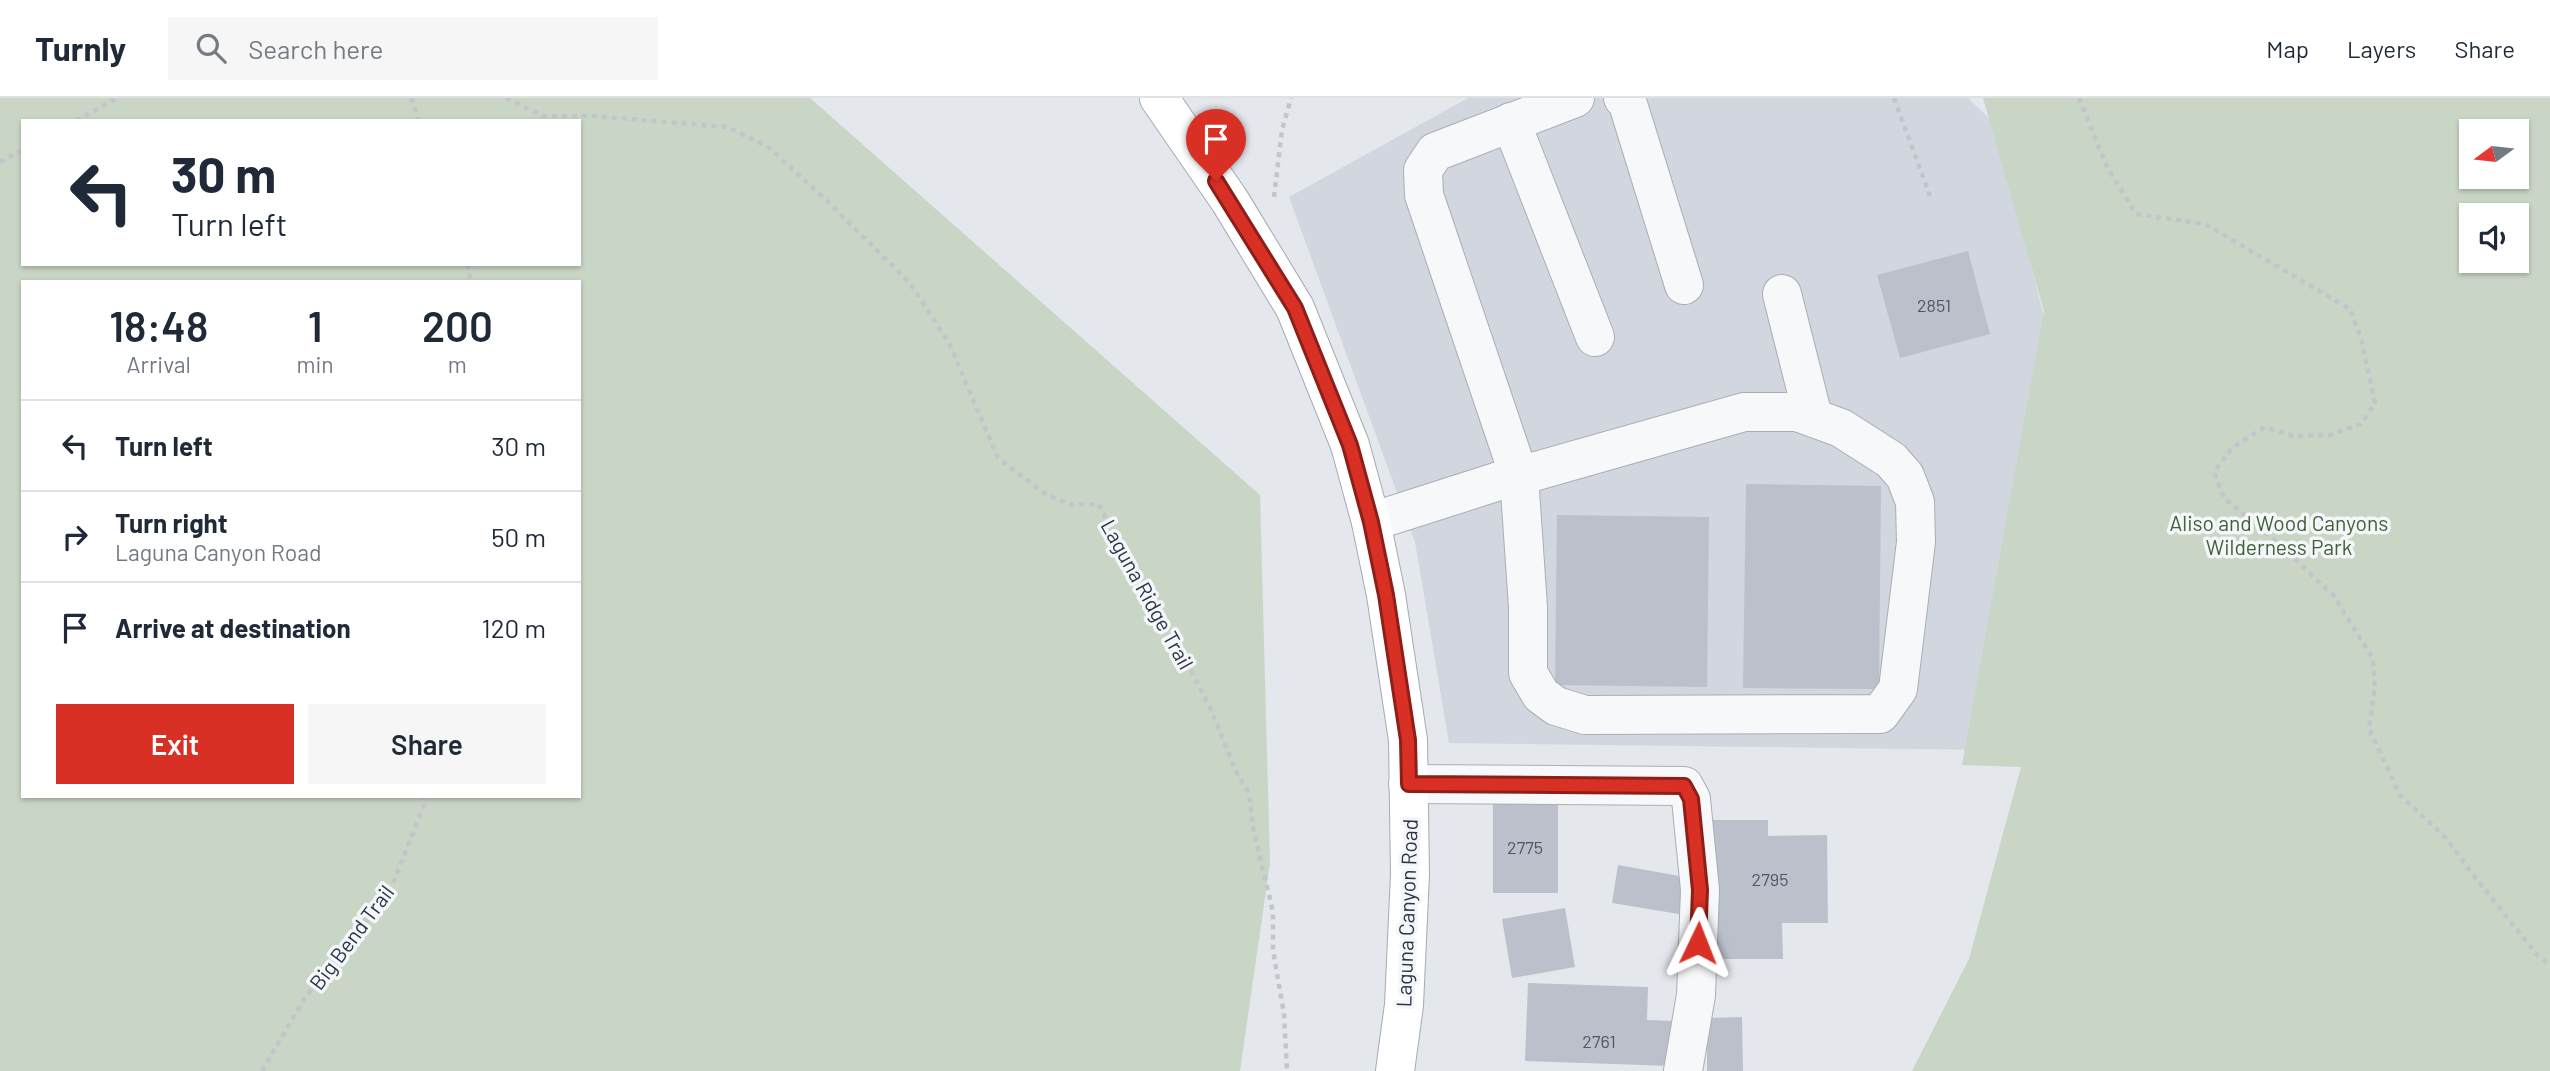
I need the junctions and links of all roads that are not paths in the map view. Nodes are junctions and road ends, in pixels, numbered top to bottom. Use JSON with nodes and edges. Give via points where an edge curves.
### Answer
{"nodes":[{"id":1,"x":1159,"y":98,"type":"edge"},
{"id":2,"x":1574,"y":98,"type":"edge"},
{"id":3,"x":1623,"y":98,"type":"edge"},
{"id":4,"x":1511,"y":122,"type":"junction"},
{"id":5,"x":1684,"y":285,"type":"dead end"},
{"id":6,"x":1782,"y":294,"type":"dead end"},
{"id":7,"x":1595,"y":337,"type":"dead end"},
{"id":8,"x":1813,"y":417,"type":"junction"},
{"id":9,"x":1518,"y":476,"type":"junction"},
{"id":10,"x":1371,"y":522,"type":"junction"},
{"id":11,"x":1409,"y":784,"type":"junction"},
{"id":12,"x":1395,"y":1071,"type":"edge"},
{"id":13,"x":1683,"y":1071,"type":"edge"}],
"edges":[{"from":1,"to":10,"type":"main road","name":"Laguna Canyon Road","via":[[1230,201],[1295,308],[1350,445]]},
{"from":2,"to":4,"type":"lane"},
{"from":3,"to":5,"type":"lane"},
{"from":4,"to":7,"type":"lane"},
{"from":4,"to":9,"type":"lane","via":[[1435,152],[1423,170],[1423,183]]},
{"from":6,"to":8,"type":"lane"},
{"from":8,"to":9,"type":"lane","via":[[1797,412],[1744,412]]},
{"from":8,"to":9,"type":"lane","via":[[1842,428],[1891,460],[1905,476],[1915,502],[1916,542],[1898,690],[1880,714],[1585,715],[1556,706],[1541,695],[1528,673]]},
{"from":9,"to":10,"type":"lane"},
{"from":10,"to":11,"type":"main road","name":"Laguna Canyon Road","via":[[1408,740]]},
{"from":11,"to":12,"type":"main road","name":"Laguna Canyon Road","via":[[1406,966]]},
{"from":11,"to":13,"type":"lane","via":[[1684,786],[1691,799],[1700,890],[1696,995]]}]}
